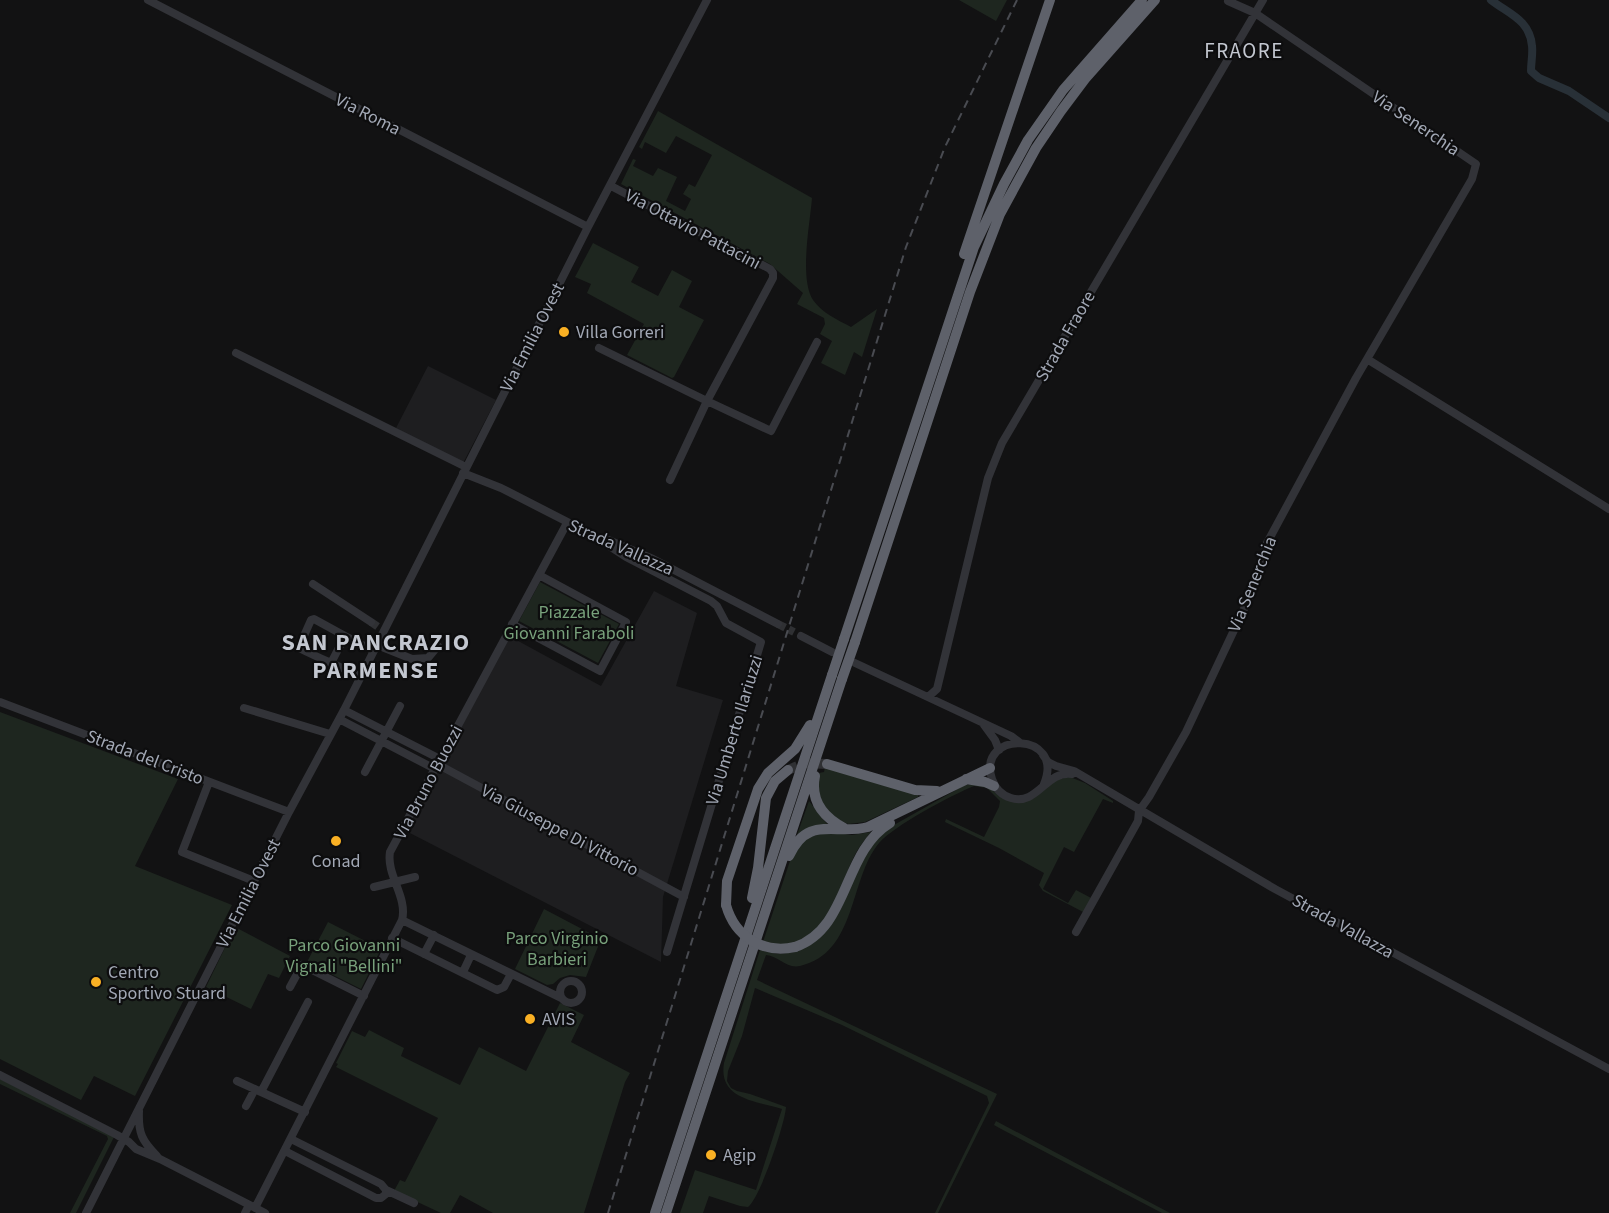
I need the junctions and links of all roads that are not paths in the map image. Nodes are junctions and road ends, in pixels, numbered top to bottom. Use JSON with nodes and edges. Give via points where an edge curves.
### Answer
{"nodes":[{"id":1,"x":148,"y":0,"type":"edge"},
{"id":2,"x":706,"y":0,"type":"edge"},
{"id":3,"x":1050,"y":0,"type":"edge"},
{"id":4,"x":1143,"y":0,"type":"edge"},
{"id":5,"x":1157,"y":0,"type":"edge"},
{"id":6,"x":1263,"y":0,"type":"edge"},
{"id":7,"x":1228,"y":1,"type":"edge"},
{"id":8,"x":1255,"y":13,"type":"junction"},
{"id":9,"x":611,"y":186,"type":"junction"},
{"id":10,"x":588,"y":227,"type":"junction"},
{"id":11,"x":942,"y":341,"type":"junction"},
{"id":12,"x":817,"y":342,"type":"dead end"},
{"id":13,"x":599,"y":348,"type":"dead end"},
{"id":14,"x":236,"y":353,"type":"dead end"},
{"id":15,"x":1367,"y":359,"type":"junction"},
{"id":16,"x":707,"y":401,"type":"junction"},
{"id":17,"x":465,"y":470,"type":"junction"},
{"id":18,"x":671,"y":477,"type":"dead end"},
{"id":19,"x":1609,"y":509,"type":"edge"},
{"id":20,"x":567,"y":523,"type":"junction"},
{"id":21,"x":586,"y":531,"type":"junction"},
{"id":22,"x":539,"y":575,"type":"junction"},
{"id":23,"x":313,"y":584,"type":"dead end"},
{"id":24,"x":371,"y":622,"type":"tunnel mouth"},
{"id":25,"x":512,"y":624,"type":"junction"},
{"id":26,"x":778,"y":624,"type":"tunnel mouth"},
{"id":27,"x":798,"y":634,"type":"tunnel mouth"},
{"id":28,"x":345,"y":636,"type":"junction"},
{"id":29,"x":849,"y":640,"type":"junction"},
{"id":30,"x":438,"y":646,"type":"dead end"},
{"id":31,"x":376,"y":648,"type":"junction"},
{"id":32,"x":832,"y":652,"type":"dead end"},
{"id":33,"x":855,"y":663,"type":"dead end"},
{"id":34,"x":334,"y":664,"type":"junction"},
{"id":35,"x":361,"y":677,"type":"junction"},
{"id":36,"x":837,"y":677,"type":"junction"},
{"id":37,"x":928,"y":697,"type":"junction"},
{"id":38,"x":0,"y":702,"type":"edge"},
{"id":39,"x":834,"y":703,"type":"junction"},
{"id":40,"x":400,"y":706,"type":"dead end"},
{"id":41,"x":244,"y":708,"type":"dead end"},
{"id":42,"x":344,"y":710,"type":"junction"},
{"id":43,"x":339,"y":719,"type":"junction"},
{"id":44,"x":983,"y":723,"type":"junction"},
{"id":45,"x":387,"y":731,"type":"junction"},
{"id":46,"x":330,"y":734,"type":"junction"},
{"id":47,"x":382,"y":740,"type":"junction"},
{"id":48,"x":1018,"y":742,"type":"junction"},
{"id":49,"x":999,"y":750,"type":"junction"},
{"id":50,"x":1042,"y":755,"type":"junction"},
{"id":51,"x":437,"y":764,"type":"junction"},
{"id":52,"x":827,"y":764,"type":"tunnel mouth"},
{"id":53,"x":990,"y":768,"type":"junction"},
{"id":54,"x":788,"y":770,"type":"tunnel mouth"},
{"id":55,"x":365,"y":772,"type":"dead end"},
{"id":56,"x":1081,"y":776,"type":"junction"},
{"id":57,"x":966,"y":779,"type":"junction"},
{"id":58,"x":209,"y":782,"type":"junction"},
{"id":59,"x":1044,"y":784,"type":"junction"},
{"id":60,"x":994,"y":786,"type":"junction"},
{"id":61,"x":946,"y":788,"type":"junction"},
{"id":62,"x":1139,"y":811,"type":"junction"},
{"id":63,"x":289,"y":812,"type":"junction"},
{"id":64,"x":844,"y":828,"type":"junction"},
{"id":65,"x":415,"y":877,"type":"dead end"},
{"id":66,"x":254,"y":881,"type":"junction"},
{"id":67,"x":396,"y":882,"type":"junction"},
{"id":68,"x":374,"y":887,"type":"dead end"},
{"id":69,"x":684,"y":897,"type":"junction"},
{"id":70,"x":402,"y":920,"type":"junction"},
{"id":71,"x":751,"y":921,"type":"junction"},
{"id":72,"x":1076,"y":932,"type":"dead end"},
{"id":73,"x":434,"y":935,"type":"junction"},
{"id":74,"x":392,"y":938,"type":"junction"},
{"id":75,"x":667,"y":952,"type":"dead end"},
{"id":76,"x":424,"y":954,"type":"junction"},
{"id":77,"x":471,"y":955,"type":"junction"},
{"id":78,"x":750,"y":959,"type":"junction"},
{"id":79,"x":463,"y":972,"type":"junction"},
{"id":80,"x":511,"y":974,"type":"junction"},
{"id":81,"x":290,"y":987,"type":"dead end"},
{"id":82,"x":560,"y":988,"type":"junction"},
{"id":83,"x":546,"y":991,"type":"junction"},
{"id":84,"x":364,"y":996,"type":"junction"},
{"id":85,"x":561,"y":998,"type":"junction"},
{"id":86,"x":308,"y":1002,"type":"dead end"},
{"id":87,"x":1609,"y":1069,"type":"edge"},
{"id":88,"x":0,"y":1075,"type":"edge"},
{"id":89,"x":237,"y":1081,"type":"dead end"},
{"id":90,"x":258,"y":1090,"type":"junction"},
{"id":91,"x":140,"y":1106,"type":"junction"},
{"id":92,"x":246,"y":1106,"type":"dead end"},
{"id":93,"x":305,"y":1112,"type":"junction"},
{"id":94,"x":125,"y":1137,"type":"junction"},
{"id":95,"x":291,"y":1139,"type":"junction"},
{"id":96,"x":143,"y":1141,"type":"junction"},
{"id":97,"x":136,"y":1149,"type":"junction"},
{"id":98,"x":285,"y":1151,"type":"junction"},
{"id":99,"x":115,"y":1156,"type":"junction"},
{"id":100,"x":160,"y":1159,"type":"junction"},
{"id":101,"x":386,"y":1190,"type":"junction"},
{"id":102,"x":414,"y":1203,"type":"dead end"},
{"id":103,"x":252,"y":1207,"type":"junction"},
{"id":104,"x":86,"y":1213,"type":"edge"},
{"id":105,"x":245,"y":1213,"type":"edge"},
{"id":106,"x":265,"y":1213,"type":"edge"},
{"id":107,"x":655,"y":1213,"type":"edge"},
{"id":108,"x":666,"y":1213,"type":"edge"}],
"edges":[{"from":1,"to":10,"type":"street","name":"Via Roma"},
{"from":2,"to":9,"type":"street","name":"Via Emilia Ovest"},
{"from":3,"to":11,"type":"highway","via":[[950,297]]},
{"from":4,"to":11,"type":"highway","via":[[1064,90],[1028,140],[974,247]]},
{"from":5,"to":29,"type":"highway","via":[[1061,111],[1000,214]]},
{"from":6,"to":8,"type":"street","name":"Strada Fraore"},
{"from":7,"to":8,"type":"street","name":"Via Senerchia"},
{"from":8,"to":15,"type":"street","name":"Via Senerchia","via":[[1476,164],[1472,179]]},
{"from":8,"to":37,"type":"street","name":"Strada Fraore","via":[[1002,443],[988,478],[937,689]]},
{"from":9,"to":10,"type":"street","name":"Via Emilia Ovest"},
{"from":9,"to":16,"type":"street","name":"Via Ottavio Pattacini","via":[[773,273]]},
{"from":10,"to":17,"type":"street","name":"Via Emilia Ovest"},
{"from":11,"to":29,"type":"highway"},
{"from":12,"to":16,"type":"street","via":[[771,431]]},
{"from":13,"to":16,"type":"street"},
{"from":14,"to":17,"type":"street","name":"Strada Vallazza","via":[[433,450]]},
{"from":15,"to":19,"type":"street"},
{"from":15,"to":62,"type":"street","name":"Via Senerchia","via":[[1267,543],[1252,592],[1186,732]]},
{"from":16,"to":18,"type":"street"},
{"from":17,"to":20,"type":"street","name":"Strada Vallazza"},
{"from":17,"to":31,"type":"street","name":"Via Emilia Ovest"},
{"from":20,"to":21,"type":"street","name":"Strada Vallazza"},
{"from":20,"to":22,"type":"street","name":"Via Bruno Buozzi"},
{"from":21,"to":26,"type":"street","name":"Strada Vallazza","via":[[646,556]]},
{"from":21,"to":69,"type":"street","name":"Via Umberto Ilariuzzi","via":[[711,601],[726,623],[761,642]]},
{"from":22,"to":25,"type":"street","name":"Via Bruno Buozzi"},
{"from":22,"to":25,"type":"street","via":[[626,622],[600,671]]},
{"from":23,"to":24,"type":"street"},
{"from":25,"to":51,"type":"street","name":"Via Bruno Buozzi"},
{"from":27,"to":32,"type":"street"},
{"from":28,"to":31,"type":"street"},
{"from":28,"to":34,"type":"street"},
{"from":28,"to":34,"type":"street","via":[[314,619],[299,647]]},
{"from":29,"to":36,"type":"highway","bridge":true},
{"from":30,"to":31,"type":"street","via":[[428,658],[417,660]]},
{"from":31,"to":35,"type":"street","name":"Via Emilia Ovest"},
{"from":33,"to":37,"type":"street","name":"Strada Vallazza"},
{"from":34,"to":35,"type":"street"},
{"from":35,"to":42,"type":"street","name":"Via Emilia Ovest"},
{"from":36,"to":39,"type":"highway"},
{"from":36,"to":61,"type":"highway","bridge":true,"via":[[801,742],[768,773],[758,789],[727,881],[726,905],[737,928],[754,943],[774,949],[795,947],[813,938],[827,924],[870,839]]},
{"from":36,"to":71,"type":"highway"},
{"from":37,"to":44,"type":"street","name":"Strada Vallazza"},
{"from":38,"to":58,"type":"street","name":"Strada del Cristo"},
{"from":39,"to":64,"type":"highway","via":[[833,721],[813,791],[822,812]]},
{"from":39,"to":78,"type":"highway"},
{"from":40,"to":45,"type":"street"},
{"from":41,"to":46,"type":"street"},
{"from":42,"to":43,"type":"street","name":"Via Emilia Ovest"},
{"from":42,"to":45,"type":"street"},
{"from":43,"to":46,"type":"street","name":"Via Emilia Ovest"},
{"from":43,"to":47,"type":"street"},
{"from":44,"to":48,"type":"street","name":"Strada Vallazza"},
{"from":44,"to":49,"type":"street"},
{"from":45,"to":47,"type":"street"},
{"from":45,"to":51,"type":"street"},
{"from":46,"to":63,"type":"street","name":"Via Emilia Ovest"},
{"from":47,"to":51,"type":"street"},
{"from":47,"to":55,"type":"street"},
{"from":48,"to":49,"type":"street"},
{"from":48,"to":50,"type":"street","name":"Strada Vallazza","via":[[1032,745]]},
{"from":49,"to":53,"type":"street"},
{"from":50,"to":56,"type":"street","name":"Strada Vallazza","via":[[1048,762]]},
{"from":50,"to":59,"type":"street","via":[[1047,769]]},
{"from":51,"to":67,"type":"street","name":"Via Bruno Buozzi","via":[[390,852]]},
{"from":51,"to":69,"type":"street","name":"Via Giuseppe Di Vittorio"},
{"from":52,"to":61,"type":"highway","via":[[920,791]]},
{"from":53,"to":57,"type":"highway"},
{"from":53,"to":60,"type":"street"},
{"from":54,"to":71,"type":"highway","via":[[775,781],[766,798]]},
{"from":56,"to":59,"type":"street","via":[[1057,775]]},
{"from":56,"to":62,"type":"street","name":"Strada Vallazza"},
{"from":57,"to":60,"type":"highway"},
{"from":57,"to":61,"type":"highway"},
{"from":58,"to":63,"type":"street","name":"Strada del Cristo"},
{"from":58,"to":66,"type":"street","via":[[182,852]]},
{"from":59,"to":60,"type":"street","via":[[1023,799],[1010,798]]},
{"from":61,"to":64,"type":"highway","via":[[872,826]]},
{"from":62,"to":72,"type":"street","name":"Via Senerchia","via":[[1138,820]]},
{"from":62,"to":87,"type":"street","name":"Strada Vallazza"},
{"from":63,"to":66,"type":"street","name":"Via Emilia Ovest"},
{"from":64,"to":78,"type":"highway","via":[[814,830],[794,846]]},
{"from":65,"to":67,"type":"street"},
{"from":66,"to":91,"type":"street","name":"Via Emilia Ovest"},
{"from":67,"to":68,"type":"street"},
{"from":67,"to":70,"type":"street","name":"Via Bruno Buozzi","via":[[404,910]]},
{"from":69,"to":75,"type":"street","name":"Via Umberto Ilariuzzi"},
{"from":70,"to":73,"type":"street"},
{"from":70,"to":74,"type":"street"},
{"from":71,"to":107,"type":"highway"},
{"from":73,"to":76,"type":"street"},
{"from":73,"to":77,"type":"street"},
{"from":74,"to":76,"type":"street"},
{"from":74,"to":84,"type":"street"},
{"from":76,"to":79,"type":"street"},
{"from":77,"to":79,"type":"street"},
{"from":77,"to":80,"type":"street"},
{"from":78,"to":108,"type":"highway"},
{"from":79,"to":80,"type":"street","via":[[497,990],[504,987]]},
{"from":80,"to":83,"type":"street"},
{"from":81,"to":84,"type":"street","via":[[302,965]]},
{"from":82,"to":83,"type":"street"},
{"from":82,"to":85,"type":"street"},
{"from":82,"to":85,"type":"street","via":[[572,980],[582,990],[575,1002],[567,1003]]},
{"from":83,"to":85,"type":"street"},
{"from":84,"to":93,"type":"street"},
{"from":86,"to":90,"type":"street"},
{"from":88,"to":94,"type":"street"},
{"from":89,"to":90,"type":"street"},
{"from":90,"to":92,"type":"street"},
{"from":90,"to":93,"type":"street"},
{"from":91,"to":94,"type":"street","name":"Via Emilia Ovest"},
{"from":91,"to":96,"type":"street"},
{"from":93,"to":95,"type":"street"},
{"from":94,"to":96,"type":"street"},
{"from":94,"to":97,"type":"street"},
{"from":94,"to":99,"type":"street","name":"Via Emilia Ovest"},
{"from":95,"to":98,"type":"street"},
{"from":95,"to":101,"type":"street"},
{"from":96,"to":100,"type":"street"},
{"from":97,"to":99,"type":"street"},
{"from":97,"to":100,"type":"street"},
{"from":98,"to":101,"type":"street","via":[[376,1198],[384,1197]]},
{"from":98,"to":103,"type":"street"},
{"from":99,"to":104,"type":"street","name":"Via Emilia Ovest"},
{"from":100,"to":103,"type":"street"},
{"from":101,"to":102,"type":"street"},
{"from":103,"to":105,"type":"street"},
{"from":103,"to":106,"type":"street"}]}
